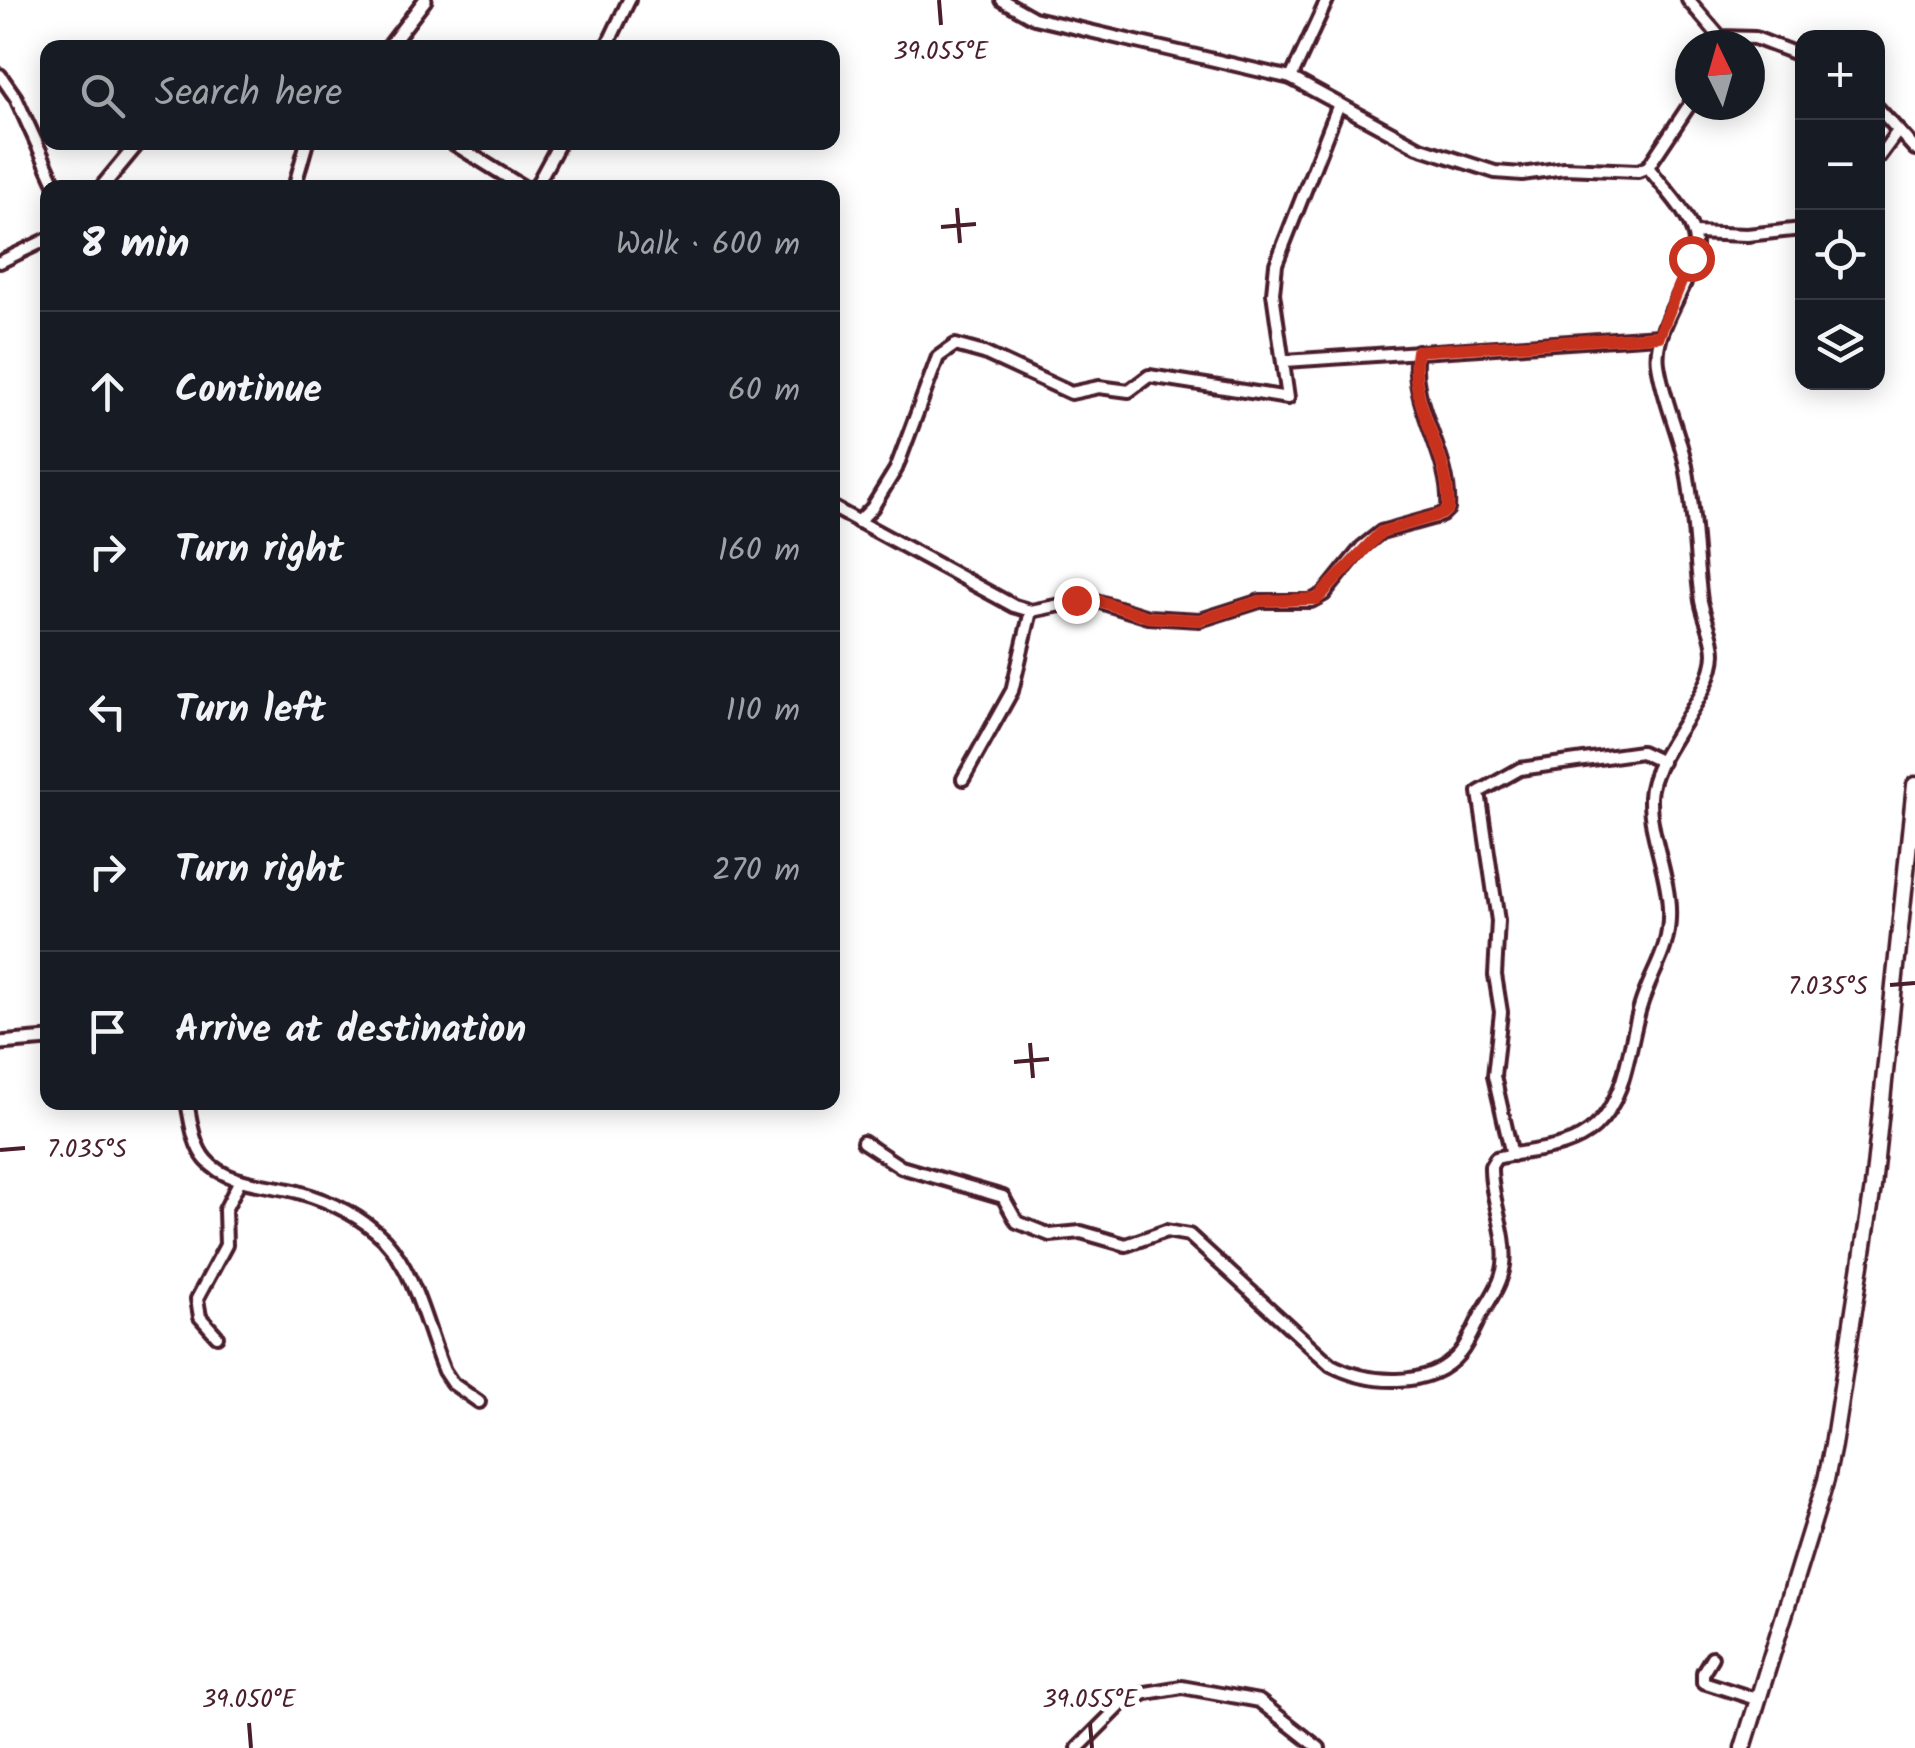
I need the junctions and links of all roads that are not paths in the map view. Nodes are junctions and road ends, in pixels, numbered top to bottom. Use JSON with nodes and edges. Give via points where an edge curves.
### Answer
{"nodes":[{"id":1,"x":425,"y":0,"type":"edge"},
{"id":2,"x":629,"y":0,"type":"edge"},
{"id":3,"x":1002,"y":0,"type":"edge"},
{"id":4,"x":1327,"y":0,"type":"edge"},
{"id":5,"x":1688,"y":0,"type":"edge"},
{"id":6,"x":1710,"y":30,"type":"edge"},
{"id":7,"x":394,"y":40,"type":"edge"},
{"id":8,"x":610,"y":40,"type":"edge"},
{"id":9,"x":1765,"y":42,"type":"edge"},
{"id":10,"x":1795,"y":53,"type":"edge"},
{"id":11,"x":0,"y":74,"type":"edge"},
{"id":12,"x":1291,"y":78,"type":"junction"},
{"id":13,"x":1339,"y":104,"type":"junction"},
{"id":14,"x":1885,"y":116,"type":"edge"},
{"id":15,"x":1679,"y":120,"type":"edge"},
{"id":16,"x":1898,"y":131,"type":"junction"},
{"id":17,"x":1885,"y":149,"type":"edge"},
{"id":18,"x":1915,"y":149,"type":"edge"},
{"id":19,"x":132,"y":150,"type":"edge"},
{"id":20,"x":304,"y":150,"type":"edge"},
{"id":21,"x":464,"y":150,"type":"edge"},
{"id":22,"x":556,"y":150,"type":"edge"},
{"id":23,"x":1648,"y":167,"type":"junction"},
{"id":24,"x":52,"y":180,"type":"edge"},
{"id":25,"x":107,"y":180,"type":"edge"},
{"id":26,"x":296,"y":180,"type":"edge"},
{"id":27,"x":512,"y":180,"type":"edge"},
{"id":28,"x":539,"y":180,"type":"edge"},
{"id":29,"x":1795,"y":230,"type":"edge"},
{"id":30,"x":1693,"y":234,"type":"junction"},
{"id":31,"x":40,"y":243,"type":"edge"},
{"id":32,"x":0,"y":262,"type":"edge"},
{"id":33,"x":1659,"y":336,"type":"junction"},
{"id":34,"x":1417,"y":351,"type":"junction"},
{"id":35,"x":1285,"y":361,"type":"junction"},
{"id":36,"x":840,"y":512,"type":"edge"},
{"id":37,"x":858,"y":522,"type":"junction"},
{"id":38,"x":1032,"y":612,"type":"junction"},
{"id":39,"x":1662,"y":762,"type":"junction"},
{"id":40,"x":963,"y":779,"type":"dead end"},
{"id":41,"x":1915,"y":785,"type":"edge"},
{"id":42,"x":1908,"y":896,"type":"edge"},
{"id":43,"x":40,"y":1040,"type":"edge"},
{"id":44,"x":0,"y":1043,"type":"edge"},
{"id":45,"x":189,"y":1110,"type":"edge"},
{"id":46,"x":863,"y":1142,"type":"dead end"},
{"id":47,"x":1512,"y":1154,"type":"junction"},
{"id":48,"x":240,"y":1180,"type":"junction"},
{"id":49,"x":218,"y":1336,"type":"dead end"},
{"id":50,"x":479,"y":1402,"type":"dead end"},
{"id":51,"x":1712,"y":1657,"type":"dead end"},
{"id":52,"x":1756,"y":1699,"type":"junction"},
{"id":53,"x":1078,"y":1748,"type":"edge"},
{"id":54,"x":1318,"y":1748,"type":"edge"},
{"id":55,"x":1743,"y":1748,"type":"edge"}],
"edges":[{"from":1,"to":7,"type":"street"},
{"from":2,"to":8,"type":"street"},
{"from":3,"to":12,"type":"street","via":[[1034,18]]},
{"from":4,"to":12,"type":"street"},
{"from":5,"to":6,"type":"street"},
{"from":9,"to":10,"type":"street"},
{"from":11,"to":24,"type":"street"},
{"from":12,"to":13,"type":"street"},
{"from":13,"to":23,"type":"street","via":[[1418,147],[1494,172],[1631,173]]},
{"from":13,"to":35,"type":"street","via":[[1276,264],[1273,292]]},
{"from":14,"to":16,"type":"street"},
{"from":15,"to":23,"type":"street"},
{"from":16,"to":17,"type":"street"},
{"from":16,"to":18,"type":"street"},
{"from":19,"to":25,"type":"street"},
{"from":20,"to":26,"type":"street"},
{"from":21,"to":27,"type":"street"},
{"from":22,"to":28,"type":"street"},
{"from":23,"to":30,"type":"street"},
{"from":29,"to":30,"type":"street"},
{"from":30,"to":33,"type":"street","via":[[1684,284]]},
{"from":31,"to":32,"type":"street"},
{"from":33,"to":34,"type":"street"},
{"from":33,"to":39,"type":"street","via":[[1657,361],[1697,526],[1703,614],[1714,652]]},
{"from":34,"to":35,"type":"street"},
{"from":34,"to":38,"type":"street","via":[[1419,395],[1445,471],[1446,512],[1381,532],[1311,601],[1260,601],[1200,620],[1148,617],[1090,598]]},
{"from":35,"to":37,"type":"street","via":[[1286,398],[1149,376],[1129,391],[1099,387],[1078,393],[973,348],[947,347],[934,364],[896,468]]},
{"from":36,"to":37,"type":"street"},
{"from":37,"to":38,"type":"street"},
{"from":38,"to":40,"type":"street","via":[[1012,691]]},
{"from":39,"to":47,"type":"street","via":[[1650,796],[1669,907],[1667,939],[1616,1101],[1593,1129],[1554,1148]]},
{"from":39,"to":47,"type":"street","via":[[1641,752],[1520,769],[1479,792],[1498,921],[1501,1012],[1494,1076]]},
{"from":41,"to":42,"type":"main road"},
{"from":42,"to":52,"type":"main road","via":[[1833,1445]]},
{"from":43,"to":44,"type":"street"},
{"from":45,"to":48,"type":"street","via":[[208,1164]]},
{"from":46,"to":47,"type":"street","via":[[901,1166],[1003,1196],[1018,1222],[1050,1235],[1081,1232],[1126,1245],[1166,1231],[1189,1235],[1331,1364],[1373,1381],[1412,1378],[1460,1354],[1505,1262],[1491,1166]]},
{"from":48,"to":49,"type":"street","via":[[226,1210],[226,1245],[197,1299],[200,1316]]},
{"from":48,"to":50,"type":"street","via":[[342,1208],[383,1238],[408,1275],[444,1370]]},
{"from":51,"to":52,"type":"street","via":[[1703,1682]]},
{"from":52,"to":55,"type":"main road"},
{"from":53,"to":54,"type":"street","via":[[1122,1704],[1182,1687],[1259,1701]]}]}
